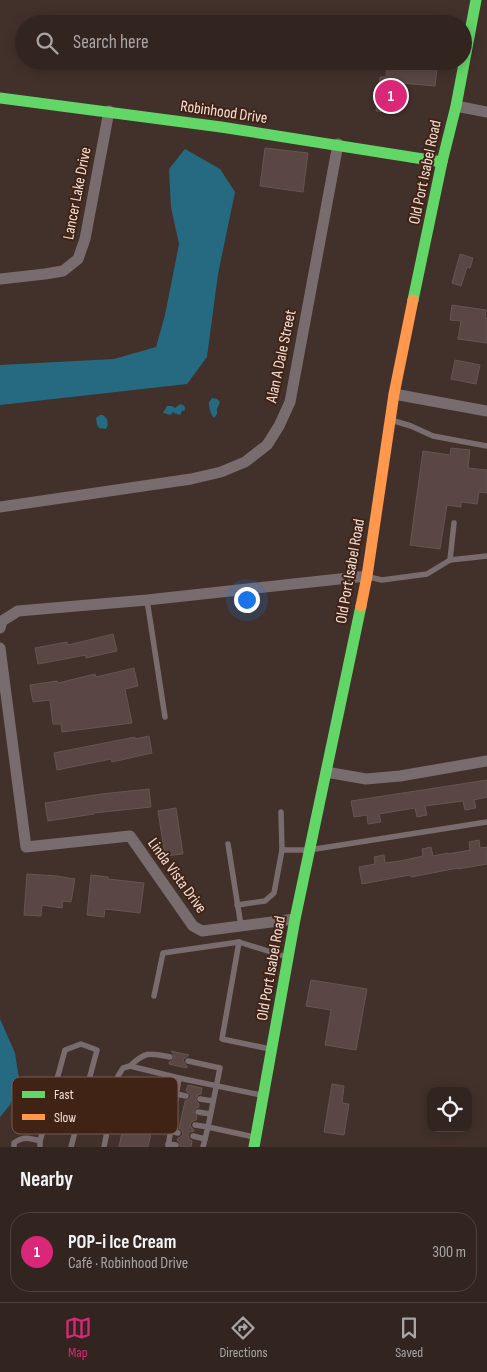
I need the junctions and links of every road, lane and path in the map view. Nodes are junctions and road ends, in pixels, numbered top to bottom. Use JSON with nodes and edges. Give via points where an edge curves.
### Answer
{"nodes":[{"id":1,"x":476,"y":0,"type":"edge"},
{"id":2,"x":472,"y":21,"type":"edge"},
{"id":3,"x":463,"y":70,"type":"edge"},
{"id":4,"x":0,"y":98,"type":"edge"},
{"id":5,"x":456,"y":106,"type":"junction"},
{"id":6,"x":109,"y":111,"type":"junction"},
{"id":7,"x":487,"y":112,"type":"edge"},
{"id":8,"x":338,"y":144,"type":"junction"},
{"id":9,"x":442,"y":162,"type":"junction"},
{"id":10,"x":0,"y":278,"type":"edge"},
{"id":11,"x":394,"y":394,"type":"junction"},
{"id":12,"x":487,"y":411,"type":"edge"},
{"id":13,"x":391,"y":420,"type":"junction"},
{"id":14,"x":487,"y":446,"type":"edge"},
{"id":15,"x":0,"y":507,"type":"edge"},
{"id":16,"x":454,"y":523,"type":"dead end"},
{"id":17,"x":487,"y":556,"type":"edge"},
{"id":18,"x":450,"y":560,"type":"junction"},
{"id":19,"x":366,"y":576,"type":"junction"},
{"id":20,"x":148,"y":600,"type":"junction"},
{"id":21,"x":0,"y":628,"type":"edge"},
{"id":22,"x":0,"y":653,"type":"edge"},
{"id":23,"x":165,"y":717,"type":"dead end"},
{"id":24,"x":487,"y":761,"type":"edge"},
{"id":25,"x":326,"y":772,"type":"junction"},
{"id":26,"x":281,"y":812,"type":"dead end"},
{"id":27,"x":487,"y":822,"type":"edge"},
{"id":28,"x":228,"y":844,"type":"dead end"},
{"id":29,"x":282,"y":850,"type":"junction"},
{"id":30,"x":310,"y":850,"type":"junction"},
{"id":31,"x":237,"y":905,"type":"junction"},
{"id":32,"x":295,"y":919,"type":"junction"},
{"id":33,"x":241,"y":926,"type":"junction"},
{"id":34,"x":239,"y":942,"type":"junction"},
{"id":35,"x":288,"y":958,"type":"junction"},
{"id":36,"x":154,"y":996,"type":"dead end"},
{"id":37,"x":272,"y":1050,"type":"junction"},
{"id":38,"x":170,"y":1057,"type":"dead end"},
{"id":39,"x":188,"y":1061,"type":"dead end"},
{"id":40,"x":130,"y":1066,"type":"junction"},
{"id":41,"x":58,"y":1077,"type":"edge"},
{"id":42,"x":90,"y":1077,"type":"edge"},
{"id":43,"x":118,"y":1077,"type":"edge"},
{"id":44,"x":175,"y":1077,"type":"edge"},
{"id":45,"x":179,"y":1078,"type":"joint"},
{"id":46,"x":178,"y":1083,"type":"edge"},
{"id":47,"x":216,"y":1085,"type":"junction"},
{"id":48,"x":178,"y":1094,"type":"edge"},
{"id":49,"x":264,"y":1095,"type":"junction"},
{"id":50,"x":186,"y":1096,"type":"dead end"},
{"id":51,"x":200,"y":1099,"type":"dead end"},
{"id":52,"x":213,"y":1101,"type":"junction"},
{"id":53,"x":178,"y":1107,"type":"edge"},
{"id":54,"x":183,"y":1108,"type":"dead end"},
{"id":55,"x":198,"y":1112,"type":"dead end"},
{"id":56,"x":210,"y":1114,"type":"junction"},
{"id":57,"x":178,"y":1121,"type":"edge"},
{"id":58,"x":181,"y":1122,"type":"dead end"},
{"id":59,"x":195,"y":1125,"type":"dead end"},
{"id":60,"x":208,"y":1127,"type":"junction"},
{"id":61,"x":74,"y":1134,"type":"edge"},
{"id":62,"x":107,"y":1134,"type":"edge"},
{"id":63,"x":193,"y":1136,"type":"dead end"},
{"id":64,"x":205,"y":1139,"type":"junction"},
{"id":65,"x":255,"y":1142,"type":"edge"},
{"id":66,"x":40,"y":1144,"type":"edge"},
{"id":67,"x":176,"y":1145,"type":"dead end"},
{"id":68,"x":168,"y":1146,"type":"edge"},
{"id":69,"x":14,"y":1147,"type":"edge"},
{"id":70,"x":71,"y":1147,"type":"edge"},
{"id":71,"x":104,"y":1147,"type":"edge"},
{"id":72,"x":203,"y":1147,"type":"edge"}],
"edges":[{"from":1,"to":2,"type":"street","name":"Old Port Isabel Road"},
{"from":3,"to":5,"type":"street","name":"Old Port Isabel Road"},
{"from":4,"to":6,"type":"street","name":"Robinhood Drive"},
{"from":5,"to":7,"type":"street"},
{"from":5,"to":9,"type":"street","name":"Old Port Isabel Road"},
{"from":6,"to":8,"type":"street","name":"Robinhood Drive"},
{"from":6,"to":10,"type":"street","name":"Lancer Lake Drive","via":[[85,239],[78,259],[63,271]]},
{"from":8,"to":9,"type":"street","name":"Robinhood Drive"},
{"from":8,"to":15,"type":"street","name":"Alan A Dale Street","via":[[290,402],[266,445],[245,462],[191,480]]},
{"from":9,"to":11,"type":"street","name":"Old Port Isabel Road"},
{"from":11,"to":12,"type":"street"},
{"from":11,"to":13,"type":"street","name":"Old Port Isabel Road"},
{"from":13,"to":14,"type":"lane","via":[[433,436]]},
{"from":13,"to":19,"type":"street","name":"Old Port Isabel Road"},
{"from":16,"to":18,"type":"lane"},
{"from":17,"to":18,"type":"lane"},
{"from":18,"to":19,"type":"lane","via":[[427,574],[382,580]]},
{"from":19,"to":20,"type":"street"},
{"from":19,"to":25,"type":"street","name":"Old Port Isabel Road"},
{"from":20,"to":21,"type":"street","via":[[18,611],[2,621]]},
{"from":20,"to":23,"type":"lane"},
{"from":22,"to":33,"type":"street","name":"Linda Vista Drive","via":[[26,847],[130,836],[193,926],[202,931]]},
{"from":24,"to":25,"type":"street","via":[[366,779]]},
{"from":25,"to":30,"type":"street","name":"Old Port Isabel Road"},
{"from":26,"to":29,"type":"lane"},
{"from":27,"to":30,"type":"lane"},
{"from":28,"to":31,"type":"lane"},
{"from":29,"to":30,"type":"lane"},
{"from":29,"to":31,"type":"lane","via":[[274,893],[266,901]]},
{"from":30,"to":32,"type":"street","name":"Old Port Isabel Road"},
{"from":31,"to":33,"type":"lane"},
{"from":32,"to":33,"type":"street","name":"Linda Vista Drive"},
{"from":32,"to":35,"type":"street","name":"Old Port Isabel Road"},
{"from":34,"to":35,"type":"lane"},
{"from":34,"to":36,"type":"lane","via":[[163,953]]},
{"from":34,"to":37,"type":"lane","via":[[222,1039]]},
{"from":35,"to":37,"type":"street","name":"Old Port Isabel Road"},
{"from":37,"to":49,"type":"street","name":"Old Port Isabel Road"},
{"from":38,"to":40,"type":"lane","via":[[150,1053]]},
{"from":39,"to":47,"type":"lane","via":[[220,1068]]},
{"from":40,"to":43,"type":"lane","via":[[123,1068]]},
{"from":40,"to":44,"type":"lane"},
{"from":41,"to":42,"type":"lane","via":[[65,1050],[81,1044],[97,1050]]},
{"from":45,"to":46,"type":"lane"},
{"from":45,"to":47,"type":"lane"},
{"from":47,"to":49,"type":"lane"},
{"from":47,"to":52,"type":"lane"},
{"from":48,"to":50,"type":"lane"},
{"from":49,"to":65,"type":"street","name":"Old Port Isabel Road"},
{"from":51,"to":52,"type":"lane"},
{"from":52,"to":56,"type":"lane"},
{"from":53,"to":54,"type":"lane"},
{"from":55,"to":56,"type":"lane"},
{"from":56,"to":60,"type":"lane"},
{"from":57,"to":58,"type":"lane"},
{"from":59,"to":60,"type":"lane"},
{"from":60,"to":64,"type":"lane"},
{"from":60,"to":65,"type":"lane"},
{"from":61,"to":70,"type":"lane"},
{"from":62,"to":71,"type":"lane"},
{"from":63,"to":64,"type":"lane"},
{"from":64,"to":72,"type":"lane"},
{"from":66,"to":69,"type":"lane","via":[[28,1138],[14,1142]]},
{"from":67,"to":68,"type":"lane"}]}
